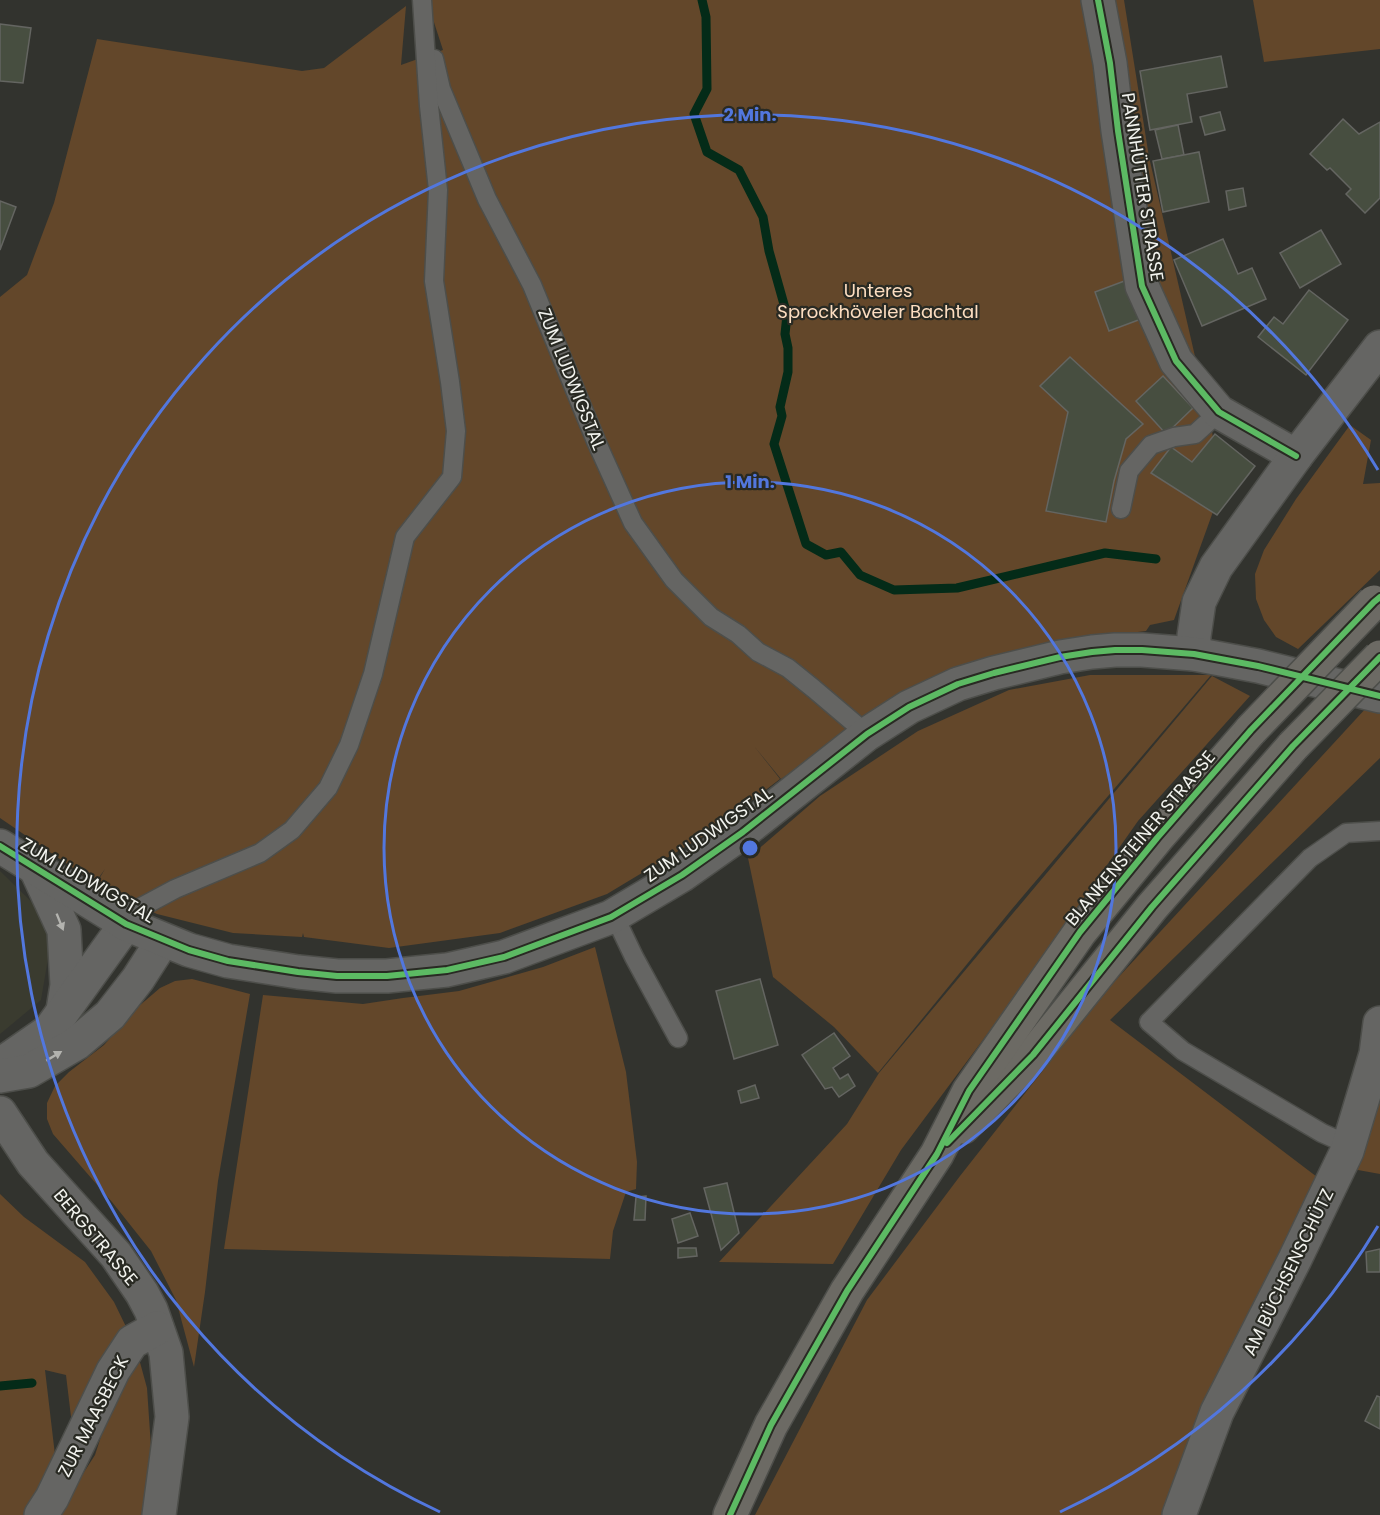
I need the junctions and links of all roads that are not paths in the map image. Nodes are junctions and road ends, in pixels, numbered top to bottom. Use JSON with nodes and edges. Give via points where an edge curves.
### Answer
{"nodes":[{"id":1,"x":1098,"y":0,"type":"edge"},
{"id":2,"x":422,"y":4,"type":"edge"},
{"id":3,"x":1380,"y":347,"type":"edge"},
{"id":4,"x":1218,"y":411,"type":"junction"},
{"id":5,"x":1296,"y":456,"type":"junction"},
{"id":6,"x":1121,"y":508,"type":"dead end"},
{"id":7,"x":1378,"y":598,"type":"edge"},
{"id":8,"x":1194,"y":654,"type":"junction"},
{"id":9,"x":1380,"y":657,"type":"edge"},
{"id":10,"x":1380,"y":696,"type":"edge"},
{"id":11,"x":867,"y":734,"type":"junction"},
{"id":12,"x":1380,"y":831,"type":"edge"},
{"id":13,"x":0,"y":846,"type":"edge"},
{"id":14,"x":36,"y":868,"type":"junction"},
{"id":15,"x":614,"y":915,"type":"junction"},
{"id":16,"x":126,"y":924,"type":"junction"},
{"id":17,"x":163,"y":940,"type":"junction"},
{"id":18,"x":62,"y":1012,"type":"junction"},
{"id":19,"x":1380,"y":1023,"type":"edge"},
{"id":20,"x":678,"y":1038,"type":"dead end"},
{"id":21,"x":0,"y":1065,"type":"edge"},
{"id":22,"x":0,"y":1076,"type":"edge"},
{"id":23,"x":0,"y":1113,"type":"edge"},
{"id":24,"x":1349,"y":1145,"type":"junction"},
{"id":25,"x":937,"y":1154,"type":"junction"},
{"id":26,"x":157,"y":1328,"type":"junction"},
{"id":27,"x":40,"y":1515,"type":"edge"},
{"id":28,"x":159,"y":1515,"type":"edge"},
{"id":29,"x":730,"y":1515,"type":"edge"},
{"id":30,"x":1179,"y":1515,"type":"edge"}],
"edges":[{"from":1,"to":4,"type":"street","name":"PANNHÜTTER STRASSE","via":[[1142,286],[1176,361]]},
{"from":2,"to":11,"type":"lane","name":"ZUM LUDWIGSTAL","via":[[441,89],[487,199],[532,285],[633,523],[674,580],[711,617],[788,669]]},
{"from":2,"to":16,"type":"lane","via":[[438,190],[434,281],[456,430],[452,477],[405,537],[373,674],[349,745],[328,788],[292,830],[260,853],[175,889],[134,911]]},
{"from":3,"to":5,"type":"street"},
{"from":4,"to":5,"type":"street","name":"PANNHÜTTER STRASSE"},
{"from":4,"to":6,"type":"lane","via":[[1195,434],[1151,445],[1129,471]]},
{"from":5,"to":8,"type":"street","via":[[1216,567],[1199,602]]},
{"from":7,"to":25,"type":"main road","name":"BLANKENSTEINER STRASSE","bridge":true,"via":[[1251,730],[1080,932],[969,1091]]},
{"from":8,"to":10,"type":"street","name":"ZUM LUDWIGSTAL"},
{"from":8,"to":11,"type":"street","name":"ZUM LUDWIGSTAL","via":[[1092,652],[994,672],[931,696]]},
{"from":9,"to":25,"type":"main road","name":"BLANKENSTEINER STRASSE","bridge":true,"via":[[1293,746],[1152,907],[1033,1055]]},
{"from":11,"to":15,"type":"street","name":"ZUM LUDWIGSTAL","via":[[743,832],[682,875]]},
{"from":12,"to":24,"type":"lane","via":[[1346,832],[1310,858],[1149,1022],[1183,1051]]},
{"from":13,"to":14,"type":"street","name":"ZUM LUDWIGSTAL"},
{"from":14,"to":16,"type":"street","name":"ZUM LUDWIGSTAL"},
{"from":14,"to":18,"type":"street","one_way":true,"via":[[64,930],[67,985]]},
{"from":15,"to":17,"type":"street","name":"ZUM LUDWIGSTAL","via":[[504,957],[447,970],[387,976],[337,976],[228,961]]},
{"from":15,"to":20,"type":"lane"},
{"from":16,"to":17,"type":"street","name":"ZUM LUDWIGSTAL"},
{"from":16,"to":18,"type":"street"},
{"from":22,"to":17,"type":"street","one_way":true,"via":[[29,1071],[94,1029],[138,979]]},
{"from":18,"to":21,"type":"street","via":[[49,1031]]},
{"from":19,"to":24,"type":"street","name":"AM BÜCHSENSCHÜTZ","via":[[1376,1054]]},
{"from":23,"to":26,"type":"street","name":"BERGSTRASSE","via":[[33,1163],[116,1256],[142,1293]]},
{"from":24,"to":30,"type":"street","name":"AM BÜCHSENSCHÜTZ","via":[[1217,1412]]},
{"from":25,"to":29,"type":"main road","name":"BLANKENSTEINER STRASSE","via":[[847,1291],[771,1425]]},
{"from":26,"to":27,"type":"street","name":"ZUR MAASBECK","via":[[132,1342],[113,1371],[52,1498]]},
{"from":26,"to":28,"type":"street","name":"BERGSTRASSE","via":[[166,1353],[172,1417]]}]}
